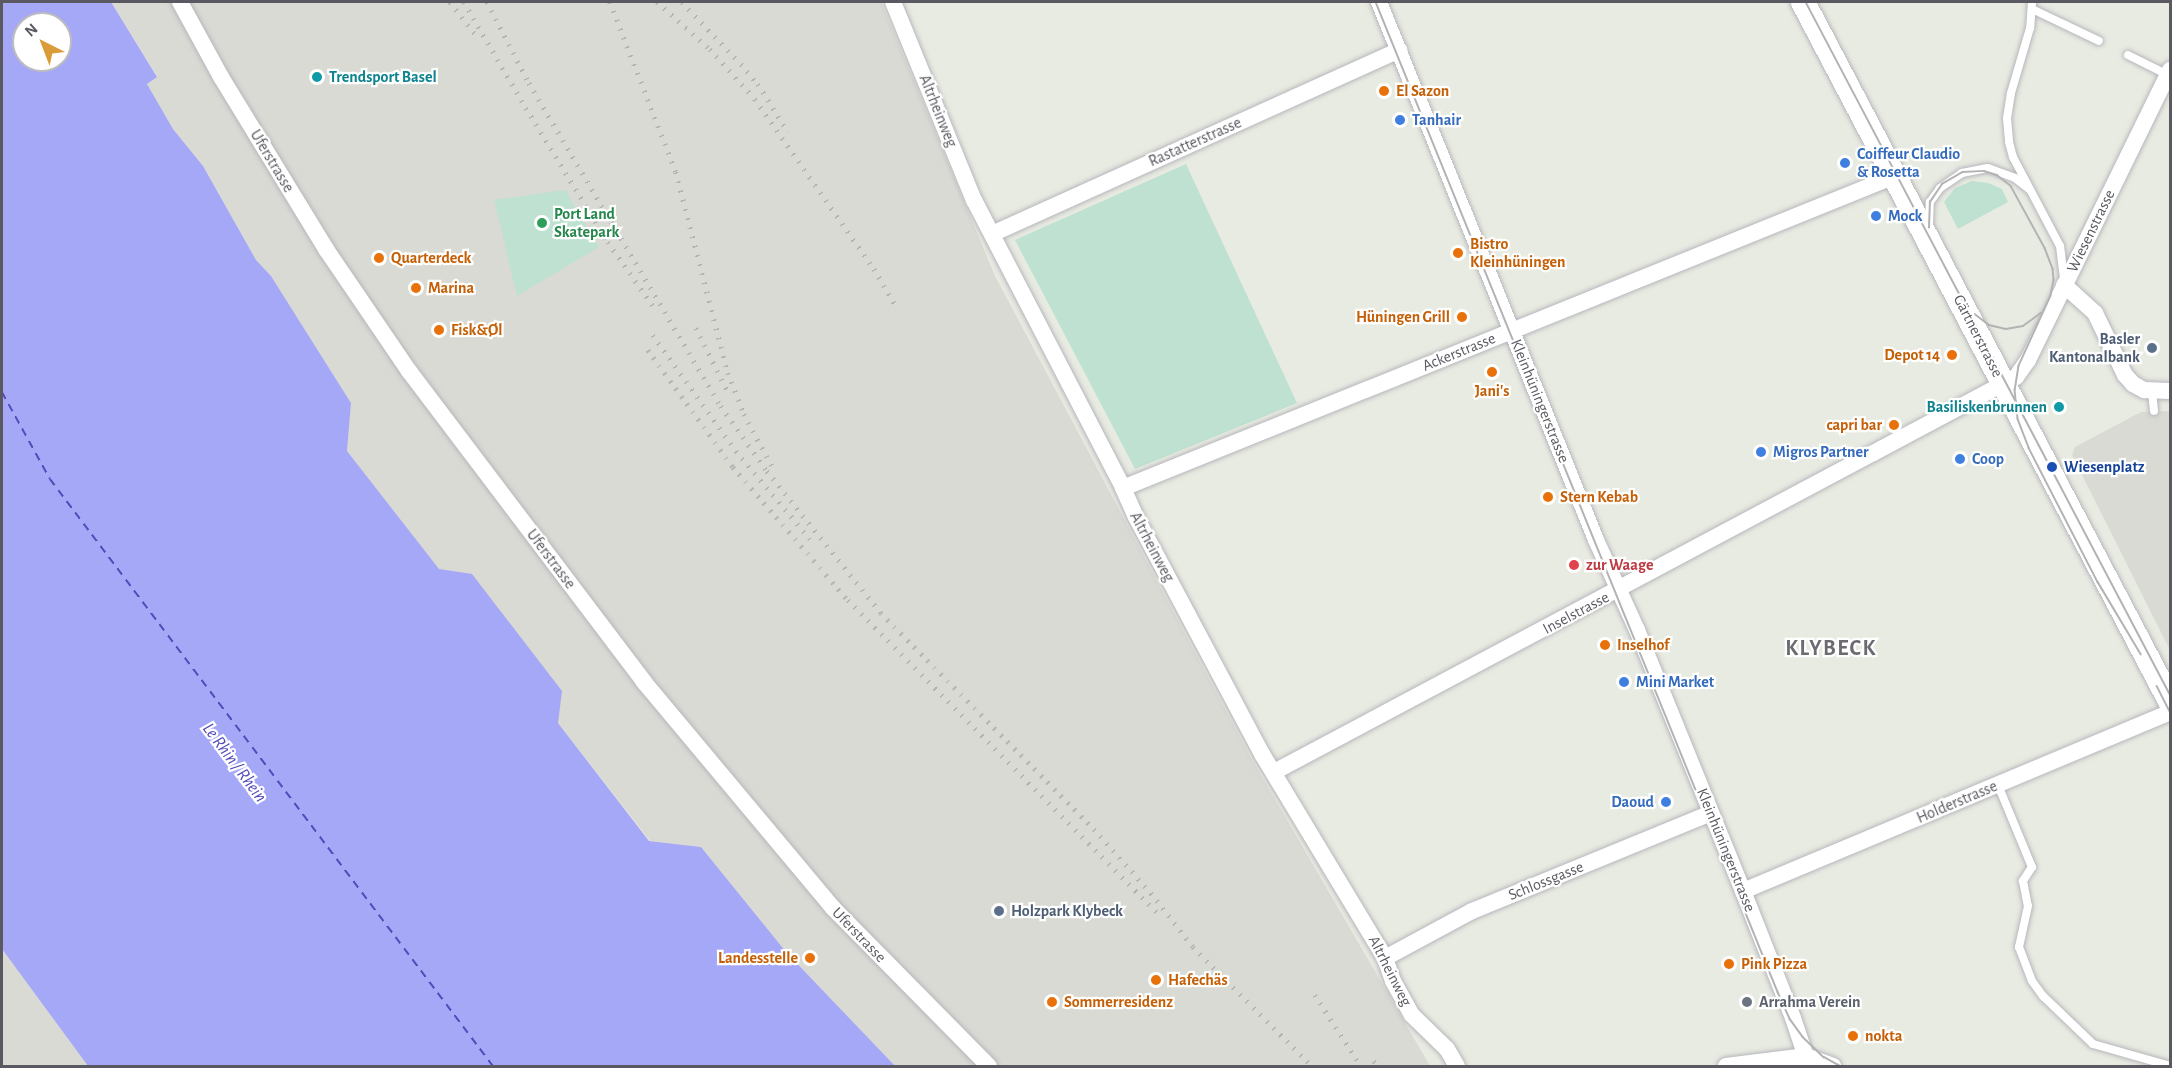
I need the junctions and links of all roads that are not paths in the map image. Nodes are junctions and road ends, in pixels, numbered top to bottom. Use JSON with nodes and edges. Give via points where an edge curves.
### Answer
{"nodes":[{"id":1,"x":180,"y":2,"type":"edge"},
{"id":2,"x":893,"y":2,"type":"edge"},
{"id":3,"x":1379,"y":2,"type":"edge"},
{"id":4,"x":1803,"y":2,"type":"edge"},
{"id":5,"x":2032,"y":5,"type":"edge"},
{"id":6,"x":2099,"y":41,"type":"dead end"},
{"id":7,"x":1399,"y":50,"type":"junction"},
{"id":8,"x":2128,"y":55,"type":"dead end"},
{"id":9,"x":2169,"y":72,"type":"edge"},
{"id":10,"x":1895,"y":176,"type":"junction"},
{"id":11,"x":2031,"y":191,"type":"junction"},
{"id":12,"x":992,"y":234,"type":"junction"},
{"id":13,"x":1930,"y":243,"type":"junction"},
{"id":14,"x":2064,"y":285,"type":"junction"},
{"id":15,"x":1512,"y":330,"type":"junction"},
{"id":16,"x":2004,"y":385,"type":"junction"},
{"id":17,"x":2148,"y":391,"type":"junction"},
{"id":18,"x":2170,"y":391,"type":"edge"},
{"id":19,"x":2154,"y":411,"type":"dead end"},
{"id":20,"x":1123,"y":488,"type":"junction"},
{"id":21,"x":1619,"y":590,"type":"junction"},
{"id":22,"x":2170,"y":701,"type":"edge"},
{"id":23,"x":2170,"y":712,"type":"edge"},
{"id":24,"x":1274,"y":772,"type":"junction"},
{"id":25,"x":1998,"y":785,"type":"junction"},
{"id":26,"x":1711,"y":813,"type":"junction"},
{"id":27,"x":1743,"y":891,"type":"junction"},
{"id":28,"x":1385,"y":958,"type":"junction"},
{"id":29,"x":1808,"y":1061,"type":"edge"},
{"id":30,"x":988,"y":1066,"type":"edge"},
{"id":31,"x":1457,"y":1066,"type":"edge"},
{"id":32,"x":1726,"y":1066,"type":"edge"},
{"id":33,"x":1833,"y":1066,"type":"edge"},
{"id":34,"x":2170,"y":1066,"type":"edge"}],
"edges":[{"from":1,"to":30,"type":"street","name":"Uferstrasse","via":[[220,77],[326,249],[409,371],[636,673],[832,908]]},
{"from":2,"to":12,"type":"street","name":"Altrheinweg","via":[[974,200]]},
{"from":3,"to":7,"type":"street","name":"Kleinhüningerstrasse"},
{"from":4,"to":10,"type":"street","name":"Gärtnerstrasse"},
{"from":5,"to":6,"type":"lane"},
{"from":5,"to":11,"type":"lane","via":[[2030,28],[2010,93],[2007,118],[2013,157]]},
{"from":7,"to":12,"type":"street","name":"Rastatterstrasse"},
{"from":7,"to":15,"type":"street","name":"Kleinhüningerstrasse"},
{"from":8,"to":9,"type":"lane"},
{"from":9,"to":14,"type":"street","name":"Wiesenstrasse"},
{"from":10,"to":13,"type":"street","name":"Gärtnerstrasse"},
{"from":10,"to":15,"type":"street","name":"Ackerstrasse"},
{"from":11,"to":13,"type":"lane","via":[[2015,178],[1988,168],[1962,173],[1940,188],[1930,202]]},
{"from":11,"to":14,"type":"lane","via":[[2060,246]]},
{"from":12,"to":20,"type":"street","name":"Altrheinweg"},
{"from":13,"to":16,"type":"street","name":"Gärtnerstrasse"},
{"from":14,"to":16,"type":"street","name":"Wiesenstrasse","via":[[2022,371]]},
{"from":14,"to":17,"type":"street","via":[[2095,313],[2125,375]]},
{"from":15,"to":20,"type":"street","name":"Ackerstrasse"},
{"from":15,"to":21,"type":"street","name":"Kleinhüningerstrasse"},
{"from":16,"to":21,"type":"street","name":"Inselstrasse"},
{"from":16,"to":22,"type":"street","name":"Gärtnerstrasse"},
{"from":17,"to":18,"type":"street"},
{"from":17,"to":19,"type":"lane"},
{"from":20,"to":24,"type":"street","name":"Altrheinweg"},
{"from":21,"to":24,"type":"street","name":"Inselstrasse"},
{"from":21,"to":26,"type":"street","name":"Kleinhüningerstrasse"},
{"from":23,"to":25,"type":"street","name":"Holderstrasse"},
{"from":24,"to":28,"type":"street","name":"Altrheinweg"},
{"from":25,"to":27,"type":"street","name":"Holderstrasse"},
{"from":25,"to":34,"type":"lane","via":[[2032,867],[2023,881],[2028,906],[2019,947],[2031,981],[2093,1044]]},
{"from":26,"to":27,"type":"street","name":"Kleinhüningerstrasse"},
{"from":26,"to":28,"type":"street","name":"Schlossgasse","via":[[1472,911]]},
{"from":27,"to":29,"type":"street","name":"Kleinhüningerstrasse"},
{"from":28,"to":31,"type":"street","name":"Altrheinweg","via":[[1413,1015],[1447,1049]]},
{"from":29,"to":32,"type":"street"},
{"from":29,"to":33,"type":"street"}]}
